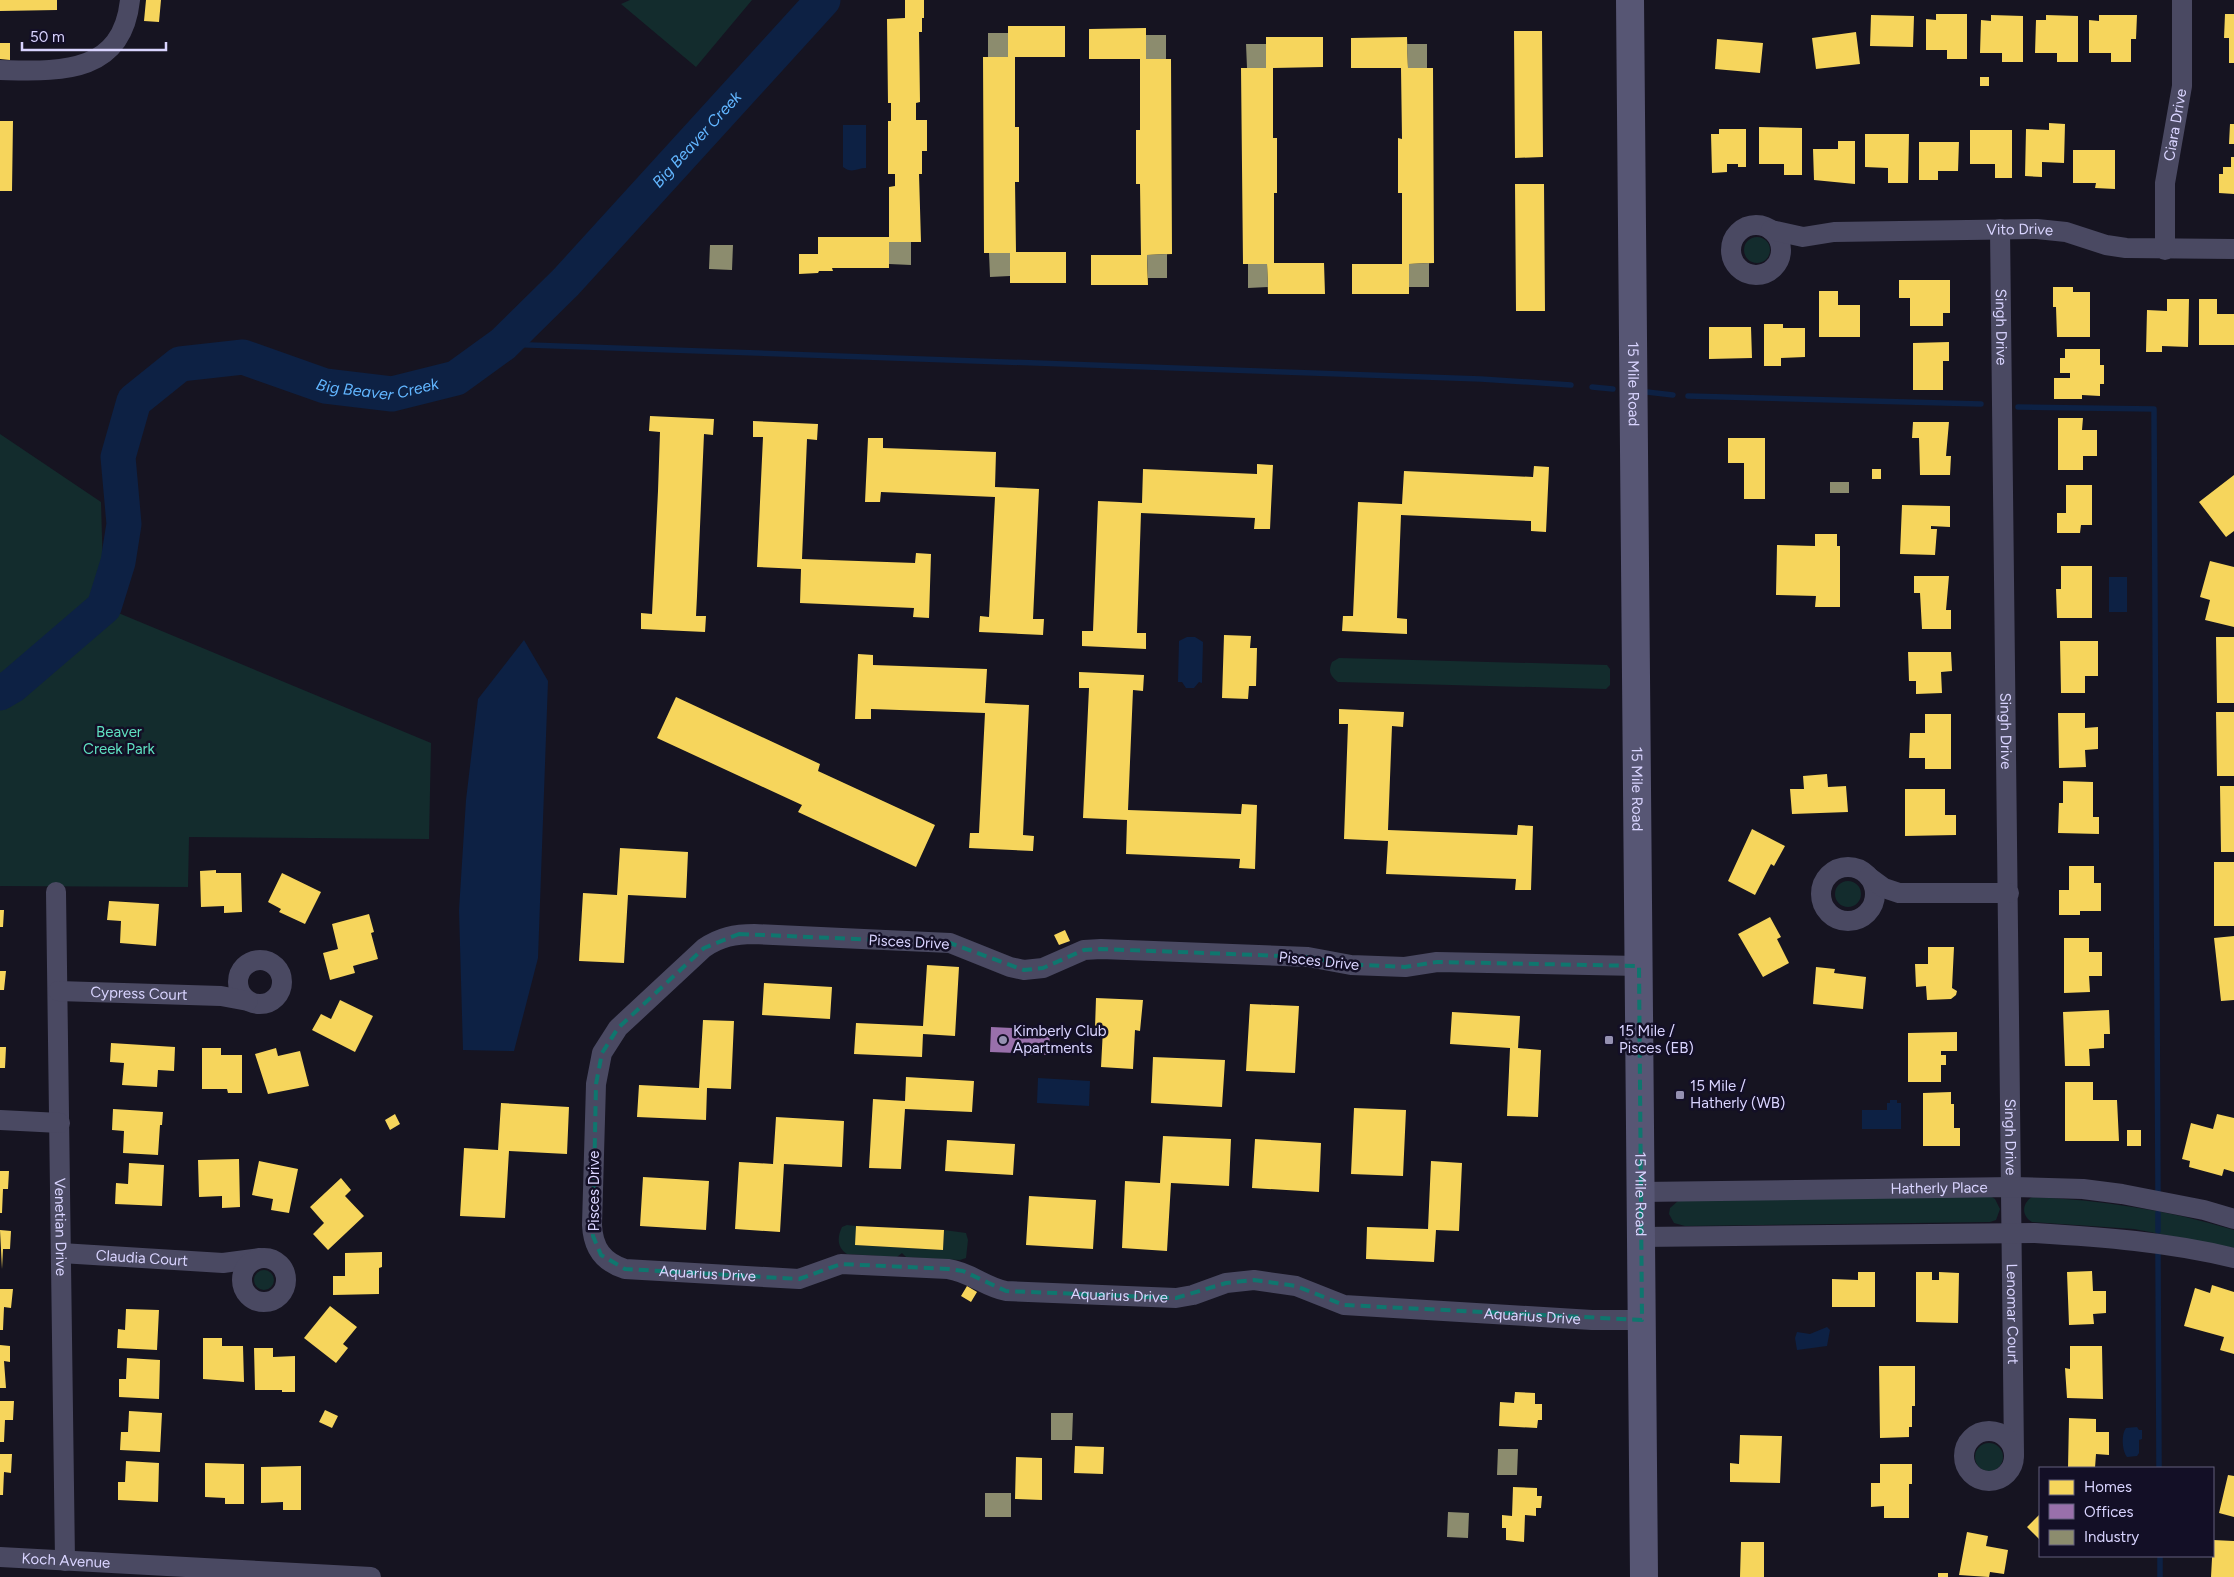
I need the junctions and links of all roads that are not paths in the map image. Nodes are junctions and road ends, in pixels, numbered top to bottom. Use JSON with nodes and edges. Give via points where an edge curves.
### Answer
{"nodes":[{"id":1,"x":130,"y":0,"type":"edge"},
{"id":2,"x":1630,"y":0,"type":"edge"},
{"id":3,"x":2182,"y":0,"type":"edge"},
{"id":4,"x":0,"y":70,"type":"edge"},
{"id":5,"x":2000,"y":229,"type":"junction"},
{"id":6,"x":1771,"y":230,"type":"junction"},
{"id":7,"x":1803,"y":237,"type":"junction"},
{"id":8,"x":2234,"y":249,"type":"edge"},
{"id":9,"x":2165,"y":250,"type":"junction"},
{"id":10,"x":1779,"y":259,"type":"junction"},
{"id":11,"x":1869,"y":878,"type":"junction"},
{"id":12,"x":56,"y":892,"type":"dead end"},
{"id":13,"x":1899,"y":893,"type":"junction"},
{"id":14,"x":2009,"y":893,"type":"junction"},
{"id":15,"x":1870,"y":911,"type":"junction"},
{"id":16,"x":1639,"y":966,"type":"junction"},
{"id":17,"x":238,"y":976,"type":"junction"},
{"id":18,"x":58,"y":991,"type":"junction"},
{"id":19,"x":221,"y":996,"type":"junction"},
{"id":20,"x":248,"y":1001,"type":"junction"},
{"id":21,"x":0,"y":1120,"type":"edge"},
{"id":22,"x":60,"y":1123,"type":"junction"},
{"id":23,"x":2013,"y":1187,"type":"junction"},
{"id":24,"x":1641,"y":1192,"type":"junction"},
{"id":25,"x":2234,"y":1219,"type":"edge"},
{"id":26,"x":2013,"y":1233,"type":"junction"},
{"id":27,"x":1641,"y":1237,"type":"junction"},
{"id":28,"x":62,"y":1253,"type":"junction"},
{"id":29,"x":602,"y":1255,"type":"joint"},
{"id":30,"x":260,"y":1258,"type":"junction"},
{"id":31,"x":2234,"y":1258,"type":"edge"},
{"id":32,"x":223,"y":1263,"type":"junction"},
{"id":33,"x":242,"y":1285,"type":"junction"},
{"id":34,"x":1642,"y":1320,"type":"junction"},
{"id":35,"x":2014,"y":1396,"type":"junction"},
{"id":36,"x":1985,"y":1431,"type":"junction"},
{"id":37,"x":2014,"y":1454,"type":"junction"},
{"id":38,"x":0,"y":1557,"type":"edge"},
{"id":39,"x":65,"y":1561,"type":"junction"},
{"id":40,"x":276,"y":1574,"type":"edge"},
{"id":41,"x":371,"y":1577,"type":"edge"},
{"id":42,"x":1644,"y":1577,"type":"edge"}],
"edges":[{"from":1,"to":4,"type":"street","via":[[126,20],[111,48],[82,66],[53,70]]},
{"from":2,"to":16,"type":"main road","name":"15 Mile Road"},
{"from":3,"to":9,"type":"street","name":"Ciara Drive","via":[[2182,86],[2165,183]]},
{"from":5,"to":7,"type":"street","name":"Vito Drive","via":[[1834,232]]},
{"from":5,"to":9,"type":"street","name":"Vito Drive","via":[[2066,232],[2106,245]]},
{"from":5,"to":14,"type":"street","name":"Singh Drive"},
{"from":6,"to":7,"type":"street","name":"Vito Drive"},
{"from":6,"to":10,"type":"street","via":[[1780,244]]},
{"from":6,"to":10,"type":"street","name":"Vito Drive","via":[[1763,226],[1746,227],[1734,238],[1732,255],[1740,269],[1754,275],[1769,271]]},
{"from":7,"to":10,"type":"street","name":"Vito Drive","via":[[1790,245]]},
{"from":8,"to":9,"type":"street","name":"Vito Drive"},
{"from":11,"to":13,"type":"street"},
{"from":11,"to":15,"type":"street","via":[[1875,893]]},
{"from":11,"to":15,"type":"street","via":[[1855,868],[1838,869],[1825,880],[1821,897],[1829,914],[1845,922],[1863,917]]},
{"from":12,"to":18,"type":"street","name":"Venetian Drive"},
{"from":13,"to":14,"type":"street"},
{"from":13,"to":15,"type":"street","via":[[1884,899]]},
{"from":14,"to":23,"type":"street","name":"Singh Drive"},
{"from":16,"to":24,"type":"main road","name":"15 Mile Road"},
{"from":16,"to":29,"type":"street","name":"Pisces Drive","via":[[1437,962],[1404,967],[1343,964],[1308,957],[1101,949],[1084,950],[1038,969],[1024,970],[950,943],[754,934],[726,936],[704,948],[618,1028],[602,1053],[596,1084],[592,1225],[596,1246]]},
{"from":17,"to":19,"type":"street","name":"Cypress Court"},
{"from":17,"to":20,"type":"street","via":[[239,990]]},
{"from":17,"to":20,"type":"street","name":"Cypress Court","via":[[246,964],[260,959],[275,964],[280,970],[283,985],[275,998],[262,1004]]},
{"from":18,"to":19,"type":"street","name":"Cypress Court"},
{"from":18,"to":22,"type":"street","name":"Venetian Drive"},
{"from":19,"to":20,"type":"street","name":"Cypress Court"},
{"from":21,"to":22,"type":"street"},
{"from":22,"to":28,"type":"street","name":"Venetian Drive"},
{"from":23,"to":24,"type":"street","name":"Hatherly Place"},
{"from":23,"to":25,"type":"street","name":"Hatherly Place","via":[[2122,1194]]},
{"from":23,"to":26,"type":"street","name":"Singh Drive"},
{"from":24,"to":27,"type":"main road","name":"15 Mile Road"},
{"from":26,"to":27,"type":"street"},
{"from":26,"to":31,"type":"street","via":[[2100,1236]]},
{"from":26,"to":35,"type":"street","name":"Lenomar Court"},
{"from":27,"to":34,"type":"main road","name":"15 Mile Road"},
{"from":28,"to":32,"type":"street","name":"Claudia Court"},
{"from":28,"to":39,"type":"street","name":"Venetian Drive"},
{"from":29,"to":34,"type":"street","name":"Aquarius Drive","via":[[608,1262],[625,1269],[799,1279],[841,1264],[948,1269],[963,1271],[1006,1291],[1176,1298],[1226,1283],[1254,1280],[1296,1286],[1344,1305],[1592,1320]]},
{"from":30,"to":32,"type":"street","name":"Claudia Court"},
{"from":30,"to":33,"type":"street","via":[[253,1260],[244,1271]]},
{"from":30,"to":33,"type":"street","via":[[275,1260],[285,1271],[283,1294],[271,1302],[256,1301]]},
{"from":32,"to":33,"type":"street","via":[[232,1268]]},
{"from":34,"to":42,"type":"main road","name":"15 Mile Road"},
{"from":35,"to":36,"type":"street","name":"Lenomar Court","via":[[2000,1421]]},
{"from":35,"to":37,"type":"street","name":"Lenomar Court"},
{"from":36,"to":37,"type":"street","via":[[1993,1431],[2008,1439]]},
{"from":36,"to":37,"type":"street","name":"Lenomar Court","via":[[1970,1439],[1963,1454],[1973,1476],[1989,1482],[1997,1481],[2010,1470]]},
{"from":38,"to":39,"type":"street","name":"Koch Avenue"},
{"from":39,"to":40,"type":"street","name":"Koch Avenue"},
{"from":40,"to":41,"type":"street","name":"Koch Avenue"}]}
